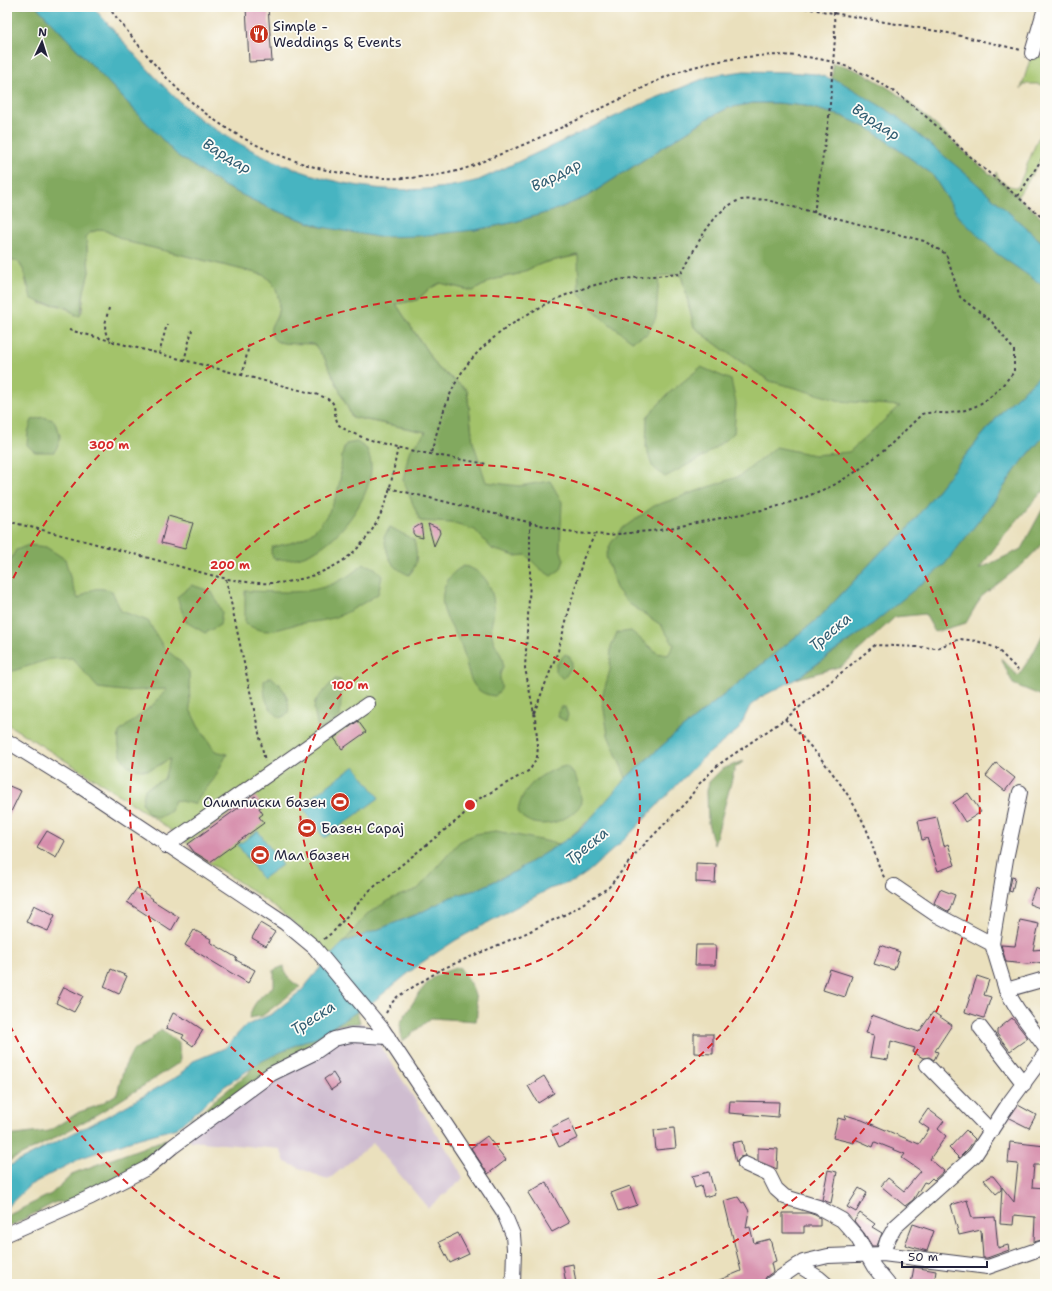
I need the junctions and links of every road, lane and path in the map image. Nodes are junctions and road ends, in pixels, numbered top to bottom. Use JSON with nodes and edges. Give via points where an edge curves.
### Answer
{"nodes":[{"id":1,"x":108,"y":7,"type":"edge"},
{"id":2,"x":799,"y":7,"type":"edge"},
{"id":3,"x":806,"y":8,"type":"edge"},
{"id":4,"x":1045,"y":8,"type":"edge"},
{"id":5,"x":834,"y":12,"type":"junction"},
{"id":6,"x":1032,"y":54,"type":"joint"},
{"id":7,"x":833,"y":63,"type":"junction"},
{"id":8,"x":1045,"y":154,"type":"edge"},
{"id":9,"x":1018,"y":196,"type":"junction"},
{"id":10,"x":814,"y":212,"type":"junction"},
{"id":11,"x":1045,"y":220,"type":"edge"},
{"id":12,"x":109,"y":308,"type":"dead end"},
{"id":13,"x":167,"y":324,"type":"dead end"},
{"id":14,"x":69,"y":330,"type":"dead end"},
{"id":15,"x":192,"y":330,"type":"dead end"},
{"id":16,"x":114,"y":342,"type":"junction"},
{"id":17,"x":249,"y":345,"type":"dead end"},
{"id":18,"x":159,"y":354,"type":"junction"},
{"id":19,"x":184,"y":361,"type":"junction"},
{"id":20,"x":242,"y":376,"type":"junction"},
{"id":21,"x":398,"y":447,"type":"junction"},
{"id":22,"x":431,"y":453,"type":"junction"},
{"id":23,"x":487,"y":464,"type":"dead end"},
{"id":24,"x":389,"y":488,"type":"junction"},
{"id":25,"x":7,"y":521,"type":"edge"},
{"id":26,"x":530,"y":523,"type":"junction"},
{"id":27,"x":594,"y":535,"type":"junction"},
{"id":28,"x":226,"y":579,"type":"junction"},
{"id":29,"x":1018,"y":670,"type":"dead end"},
{"id":30,"x":368,"y":704,"type":"dead end"},
{"id":31,"x":534,"y":714,"type":"junction"},
{"id":32,"x":785,"y":719,"type":"junction"},
{"id":33,"x":7,"y":741,"type":"edge"},
{"id":34,"x":268,"y":774,"type":"junction"},
{"id":35,"x":1020,"y":792,"type":"dead end"},
{"id":36,"x":166,"y":846,"type":"junction"},
{"id":37,"x":894,"y":886,"type":"joint"},
{"id":38,"x":992,"y":944,"type":"junction"},
{"id":39,"x":314,"y":947,"type":"junction"},
{"id":40,"x":1045,"y":979,"type":"edge"},
{"id":41,"x":1006,"y":990,"type":"junction"},
{"id":42,"x":980,"y":1027,"type":"dead end"},
{"id":43,"x":382,"y":1029,"type":"junction"},
{"id":44,"x":1045,"y":1047,"type":"edge"},
{"id":45,"x":1045,"y":1054,"type":"edge"},
{"id":46,"x":927,"y":1065,"type":"dead end"},
{"id":47,"x":1024,"y":1084,"type":"junction"},
{"id":48,"x":991,"y":1131,"type":"junction"},
{"id":49,"x":746,"y":1164,"type":"dead end"},
{"id":50,"x":7,"y":1234,"type":"edge"},
{"id":51,"x":1045,"y":1247,"type":"edge"},
{"id":52,"x":865,"y":1254,"type":"junction"},
{"id":53,"x":883,"y":1254,"type":"junction"},
{"id":54,"x":798,"y":1265,"type":"junction"},
{"id":55,"x":513,"y":1284,"type":"edge"},
{"id":56,"x":771,"y":1284,"type":"edge"},
{"id":57,"x":826,"y":1284,"type":"edge"},
{"id":58,"x":888,"y":1284,"type":"edge"}],
"edges":[{"from":1,"to":7,"type":"path","via":[[165,77],[195,105],[227,128],[289,160],[345,174],[422,177],[459,170],[517,148],[688,68],[749,56],[795,55]]},
{"from":2,"to":3,"type":"path"},
{"from":3,"to":5,"type":"path"},
{"from":4,"to":6,"type":"street"},
{"from":5,"to":6,"type":"path","via":[[948,33]]},
{"from":5,"to":7,"type":"path","bridge":true},
{"from":7,"to":9,"type":"path","via":[[865,74],[902,98]]},
{"from":7,"to":10,"type":"path","bridge":true,"via":[[829,117]]},
{"from":8,"to":9,"type":"path"},
{"from":9,"to":11,"type":"path"},
{"from":10,"to":22,"type":"path","via":[[763,199],[740,200],[722,211],[707,227],[681,274],[602,283],[574,292],[513,323],[491,340],[463,370],[446,405]]},
{"from":10,"to":27,"type":"path","via":[[924,241],[946,254],[960,297],[992,322],[1014,350],[1014,372],[996,393],[972,409],[922,414],[886,449],[857,471],[834,485],[801,499],[772,508],[660,530]]},
{"from":12,"to":16,"type":"path","via":[[105,331],[108,338]]},
{"from":13,"to":18,"type":"path"},
{"from":14,"to":16,"type":"path"},
{"from":15,"to":19,"type":"path"},
{"from":16,"to":18,"type":"path"},
{"from":17,"to":20,"type":"path"},
{"from":18,"to":19,"type":"path"},
{"from":19,"to":20,"type":"path"},
{"from":20,"to":21,"type":"path","via":[[331,400],[335,405],[336,419],[342,428]]},
{"from":21,"to":22,"type":"path"},
{"from":21,"to":24,"type":"path"},
{"from":22,"to":23,"type":"path"},
{"from":24,"to":26,"type":"path"},
{"from":24,"to":28,"type":"path","via":[[380,515],[364,541],[347,559],[311,578],[285,583]]},
{"from":25,"to":28,"type":"path"},
{"from":26,"to":27,"type":"path"},
{"from":26,"to":31,"type":"path","via":[[530,582],[525,668]]},
{"from":27,"to":31,"type":"path","via":[[583,559],[558,651]]},
{"from":28,"to":34,"type":"path"},
{"from":29,"to":32,"type":"path","via":[[996,648],[977,640],[960,639],[937,648],[876,645]]},
{"from":30,"to":34,"type":"street"},
{"from":31,"to":39,"type":"path","via":[[538,746],[537,757],[530,770],[477,800],[461,817],[369,891],[333,932]]},
{"from":32,"to":37,"type":"path","via":[[837,780],[868,833],[881,871],[887,882]]},
{"from":32,"to":43,"type":"path","via":[[718,765],[637,852],[609,887],[568,913],[436,973],[397,997],[386,1012]]},
{"from":33,"to":36,"type":"street"},
{"from":34,"to":36,"type":"street"},
{"from":35,"to":38,"type":"street"},
{"from":36,"to":39,"type":"street","via":[[285,923]]},
{"from":37,"to":38,"type":"street","via":[[935,914]]},
{"from":38,"to":41,"type":"street"},
{"from":39,"to":43,"type":"street"},
{"from":40,"to":41,"type":"street"},
{"from":41,"to":44,"type":"street"},
{"from":42,"to":47,"type":"street"},
{"from":43,"to":50,"type":"street","via":[[334,1040],[271,1074],[147,1168],[91,1198]]},
{"from":43,"to":55,"type":"street","via":[[503,1211],[513,1235]]},
{"from":45,"to":47,"type":"street"},
{"from":46,"to":48,"type":"street"},
{"from":47,"to":48,"type":"street"},
{"from":48,"to":53,"type":"street","via":[[975,1155],[895,1227]]},
{"from":49,"to":52,"type":"street","via":[[769,1175],[776,1189],[785,1197],[824,1210],[842,1220],[857,1237]]},
{"from":51,"to":53,"type":"street","via":[[988,1267]]},
{"from":52,"to":53,"type":"street"},
{"from":52,"to":54,"type":"street","via":[[828,1256]]},
{"from":52,"to":58,"type":"street"},
{"from":54,"to":56,"type":"street"},
{"from":54,"to":57,"type":"street"}]}
